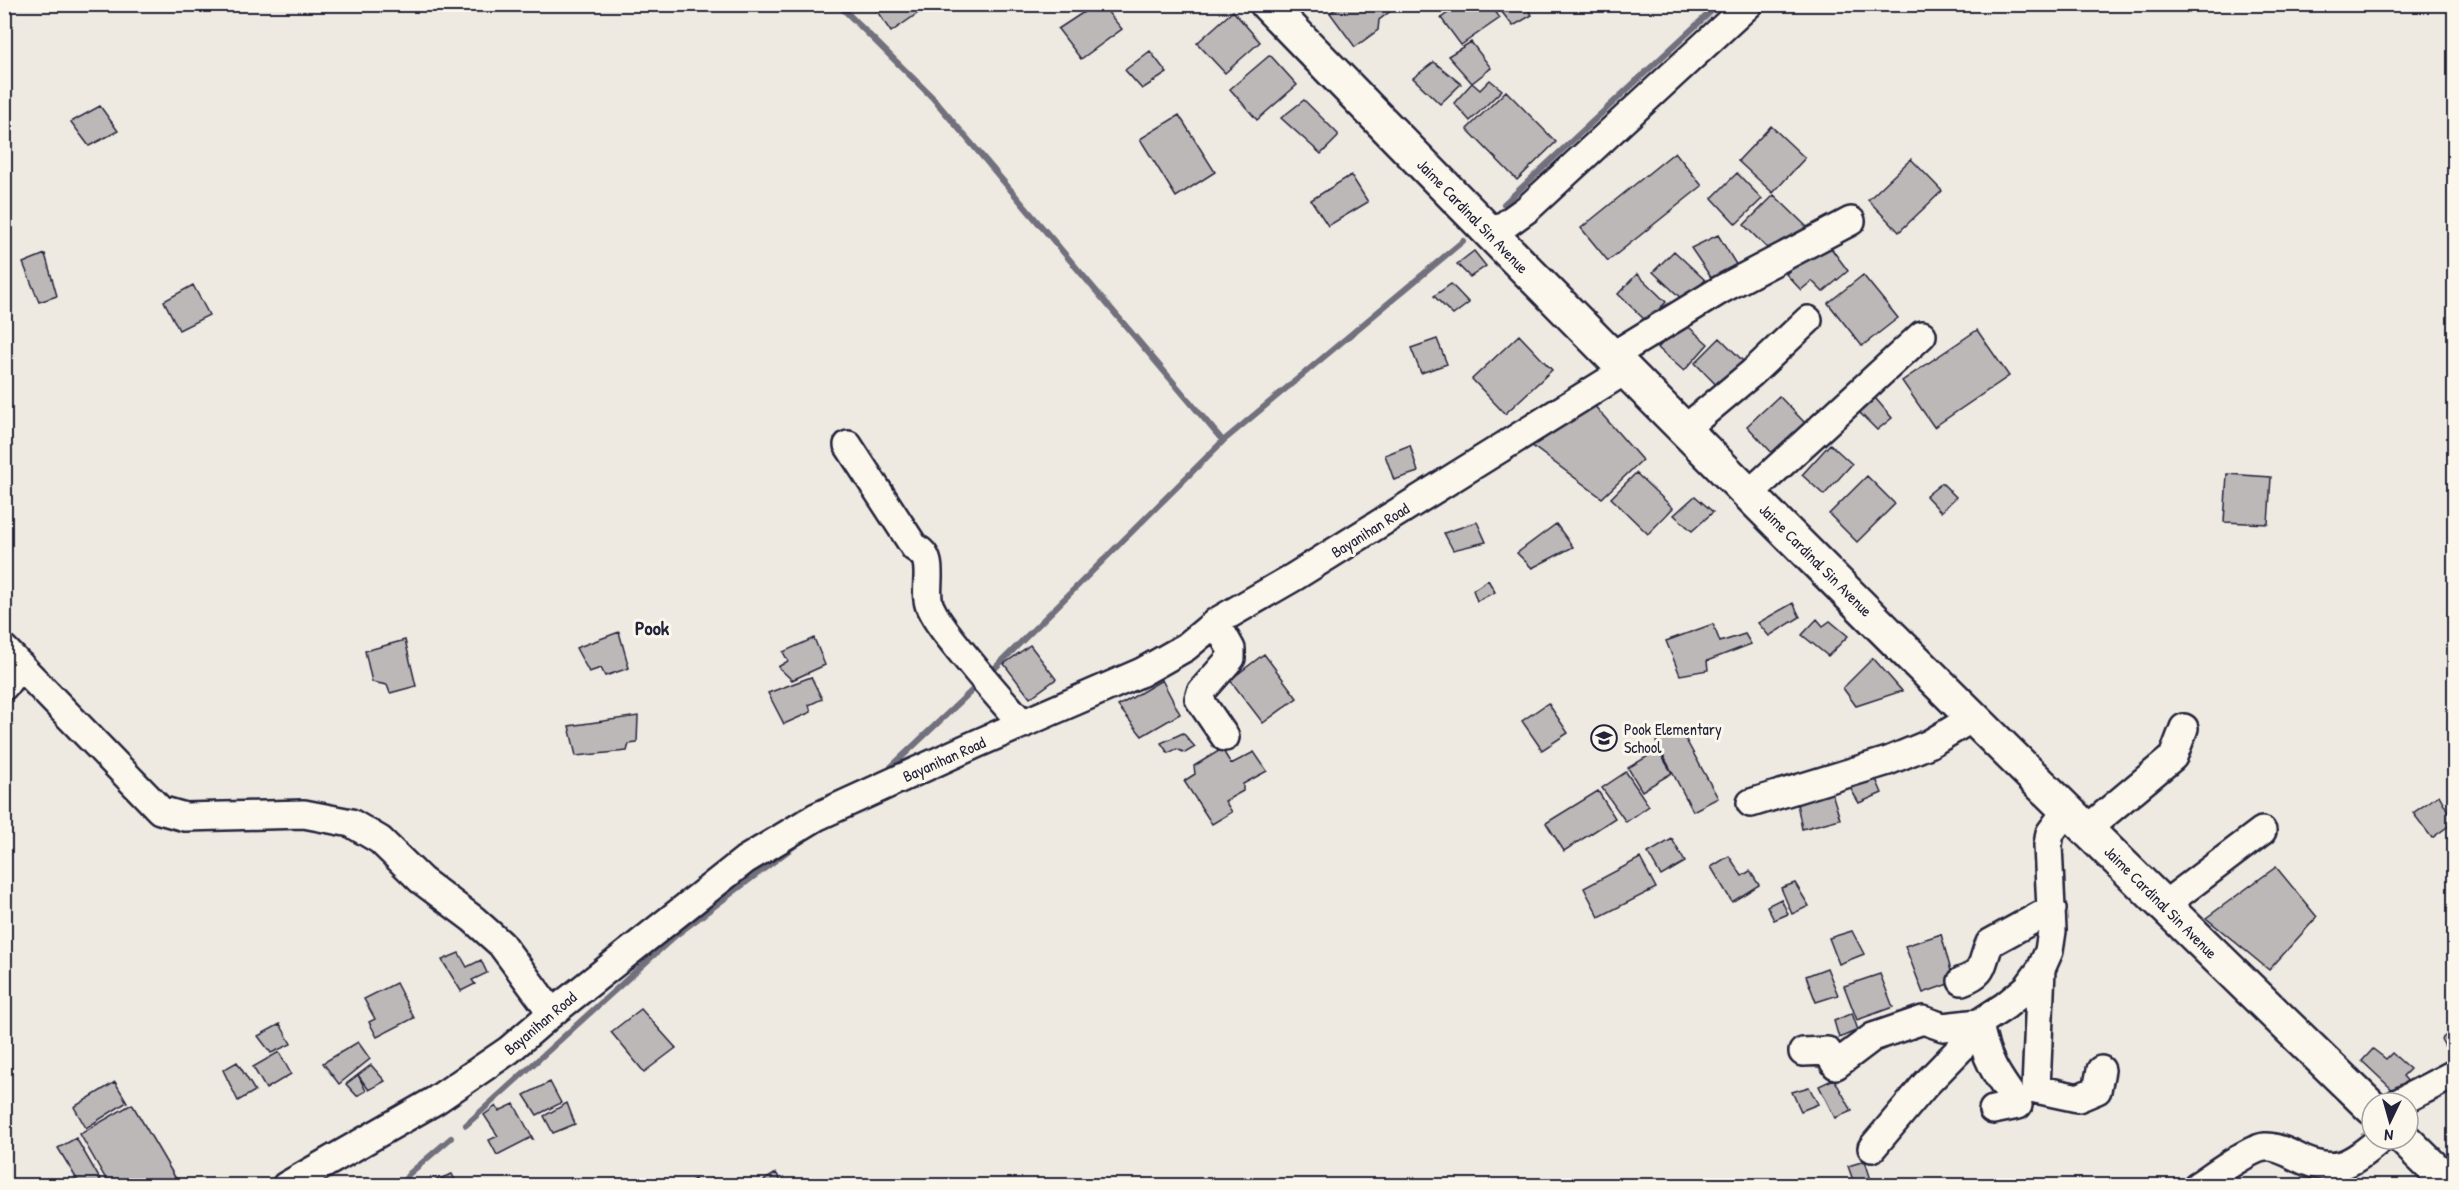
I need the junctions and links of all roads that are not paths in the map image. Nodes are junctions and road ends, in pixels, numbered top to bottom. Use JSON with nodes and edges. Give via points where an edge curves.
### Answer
{"nodes":[{"id":1,"x":1267,"y":4,"type":"edge"},
{"id":2,"x":1749,"y":4,"type":"edge"},
{"id":3,"x":1851,"y":221,"type":"dead end"},
{"id":4,"x":1491,"y":235,"type":"junction"},
{"id":5,"x":1808,"y":320,"type":"dead end"},
{"id":6,"x":1922,"y":335,"type":"dead end"},
{"id":7,"x":1619,"y":363,"type":"junction"},
{"id":8,"x":1685,"y":429,"type":"junction"},
{"id":9,"x":848,"y":445,"type":"dead end"},
{"id":10,"x":1750,"y":494,"type":"junction"},
{"id":11,"x":1216,"y":622,"type":"junction"},
{"id":12,"x":10,"y":667,"type":"edge"},
{"id":13,"x":1974,"y":717,"type":"junction"},
{"id":14,"x":1023,"y":724,"type":"junction"},
{"id":15,"x":2184,"y":728,"type":"dead end"},
{"id":16,"x":1225,"y":737,"type":"dead end"},
{"id":17,"x":1751,"y":803,"type":"dead end"},
{"id":18,"x":2077,"y":820,"type":"junction"},
{"id":19,"x":2262,"y":831,"type":"dead end"},
{"id":20,"x":2163,"y":906,"type":"junction"},
{"id":21,"x":2052,"y":909,"type":"junction"},
{"id":22,"x":2041,"y":969,"type":"junction"},
{"id":23,"x":1962,"y":981,"type":"dead end"},
{"id":24,"x":552,"y":1012,"type":"junction"},
{"id":25,"x":1973,"y":1024,"type":"junction"},
{"id":26,"x":1803,"y":1052,"type":"dead end"},
{"id":27,"x":2101,"y":1070,"type":"dead end"},
{"id":28,"x":2454,"y":1074,"type":"edge"},
{"id":29,"x":2420,"y":1092,"type":"edge"},
{"id":30,"x":2360,"y":1096,"type":"edge"},
{"id":31,"x":1993,"y":1110,"type":"dead end"},
{"id":32,"x":1872,"y":1148,"type":"dead end"},
{"id":33,"x":2366,"y":1151,"type":"edge"},
{"id":34,"x":2417,"y":1151,"type":"edge"},
{"id":35,"x":286,"y":1185,"type":"edge"},
{"id":36,"x":2197,"y":1185,"type":"edge"},
{"id":37,"x":2452,"y":1185,"type":"edge"}],
"edges":[{"from":1,"to":4,"type":"main road","name":"Jaime Cardinal Sin Avenue"},
{"from":2,"to":4,"type":"street","via":[[1527,209]]},
{"from":3,"to":7,"type":"street","name":"Bayanihan Road","via":[[1722,289]]},
{"from":4,"to":7,"type":"main road","name":"Jaime Cardinal Sin Avenue"},
{"from":5,"to":8,"type":"street"},
{"from":6,"to":10,"type":"street"},
{"from":7,"to":8,"type":"main road","name":"Jaime Cardinal Sin Avenue"},
{"from":7,"to":11,"type":"street","name":"Bayanihan Road","via":[[1304,571]]},
{"from":8,"to":10,"type":"main road","name":"Jaime Cardinal Sin Avenue"},
{"from":9,"to":14,"type":"street","via":[[915,548],[927,557],[929,605],[939,624]]},
{"from":10,"to":13,"type":"main road","name":"Jaime Cardinal Sin Avenue"},
{"from":11,"to":14,"type":"street","name":"Bayanihan Road","via":[[1186,647],[1142,672]]},
{"from":11,"to":16,"type":"street","via":[[1231,649],[1231,658],[1201,692],[1200,699]]},
{"from":12,"to":24,"type":"street","via":[[159,810],[185,817],[304,814],[351,823],[380,840],[421,880],[501,944]]},
{"from":13,"to":17,"type":"street","via":[[1929,744],[1888,761]]},
{"from":13,"to":18,"type":"main road","name":"Jaime Cardinal Sin Avenue"},
{"from":14,"to":24,"type":"street","name":"Bayanihan Road","via":[[816,817],[755,854]]},
{"from":15,"to":18,"type":"street","via":[[2173,757]]},
{"from":18,"to":20,"type":"main road","name":"Jaime Cardinal Sin Avenue"},
{"from":18,"to":21,"type":"street","via":[[2050,833]]},
{"from":19,"to":20,"type":"street"},
{"from":20,"to":30,"type":"main road","name":"Jaime Cardinal Sin Avenue"},
{"from":21,"to":22,"type":"street","via":[[2049,951]]},
{"from":21,"to":23,"type":"street","via":[[1990,943],[1982,970]]},
{"from":22,"to":25,"type":"street","via":[[2027,988],[2005,1006]]},
{"from":22,"to":27,"type":"street","via":[[2036,1089],[2078,1098],[2097,1090]]},
{"from":24,"to":35,"type":"street","name":"Bayanihan Road","via":[[509,1050],[436,1100]]},
{"from":25,"to":26,"type":"street","via":[[1943,1027],[1923,1020],[1873,1037],[1836,1065],[1827,1050]]},
{"from":25,"to":31,"type":"street","via":[[1998,1077],[2018,1105]]},
{"from":25,"to":32,"type":"street","via":[[1961,1048]]},
{"from":28,"to":29,"type":"street"},
{"from":33,"to":36,"type":"street","via":[[2329,1168],[2265,1147]]},
{"from":34,"to":37,"type":"main road"}]}
